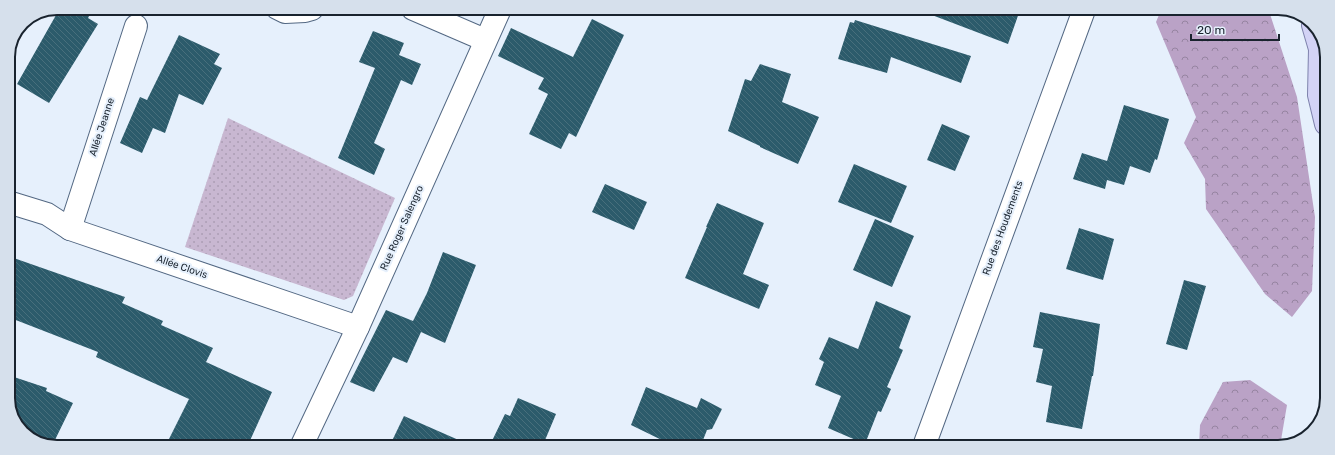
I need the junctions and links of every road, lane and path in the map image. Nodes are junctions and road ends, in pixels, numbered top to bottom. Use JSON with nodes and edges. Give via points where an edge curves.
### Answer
{"nodes":[{"id":1,"x":427,"y":15,"type":"edge"},
{"id":2,"x":497,"y":15,"type":"edge"},
{"id":3,"x":1082,"y":15,"type":"edge"},
{"id":4,"x":136,"y":26,"type":"dead end"},
{"id":5,"x":486,"y":40,"type":"junction"},
{"id":6,"x":1320,"y":87,"type":"edge"},
{"id":7,"x":1320,"y":99,"type":"edge"},
{"id":8,"x":15,"y":204,"type":"edge"},
{"id":9,"x":70,"y":229,"type":"junction"},
{"id":10,"x":358,"y":327,"type":"junction"},
{"id":11,"x":304,"y":440,"type":"edge"},
{"id":12,"x":926,"y":440,"type":"edge"}],
"edges":[{"from":1,"to":5,"type":"street"},
{"from":2,"to":5,"type":"street","name":"Rue Roger Salengro"},
{"from":3,"to":12,"type":"street","name":"Rue des Houdements"},
{"from":4,"to":9,"type":"street","name":"Allée Jeanne"},
{"from":5,"to":10,"type":"street","name":"Rue Roger Salengro"},
{"from":6,"to":7,"type":"main road"},
{"from":8,"to":9,"type":"street","name":"Allée Clovis","via":[[47,214]]},
{"from":9,"to":10,"type":"street","name":"Allée Clovis"},
{"from":10,"to":11,"type":"street","name":"Rue Roger Salengro"}]}
